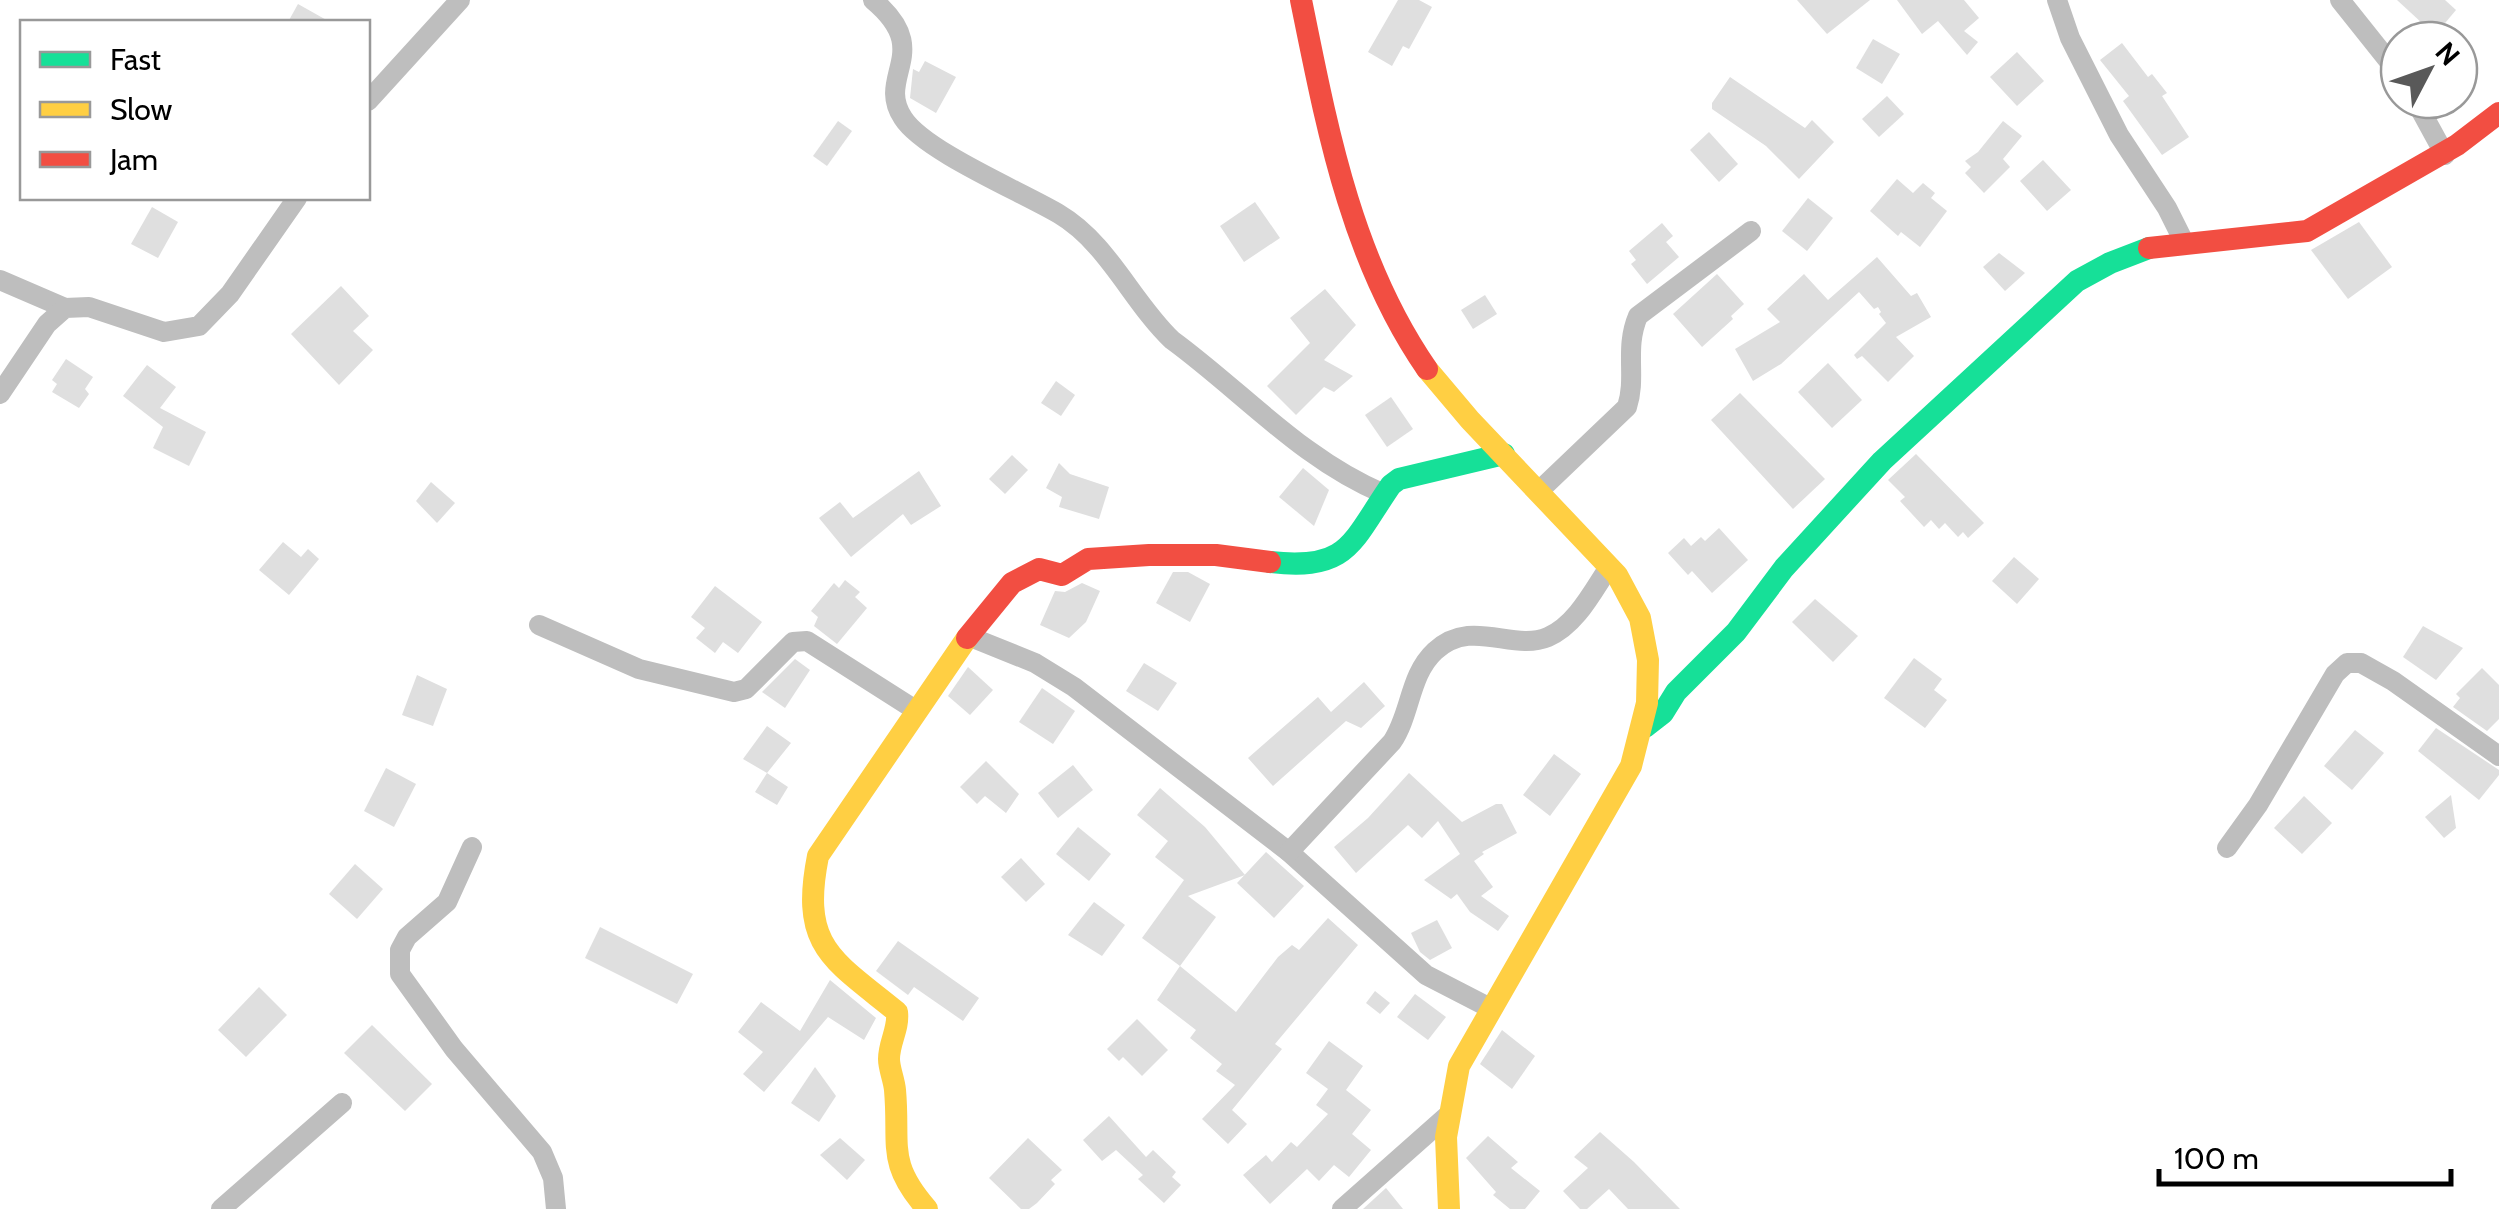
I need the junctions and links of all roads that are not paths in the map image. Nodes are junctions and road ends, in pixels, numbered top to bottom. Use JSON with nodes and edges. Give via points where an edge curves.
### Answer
{"nodes":[{"id":1,"x":460,"y":0,"type":"edge"},
{"id":2,"x":874,"y":0,"type":"edge"},
{"id":3,"x":1301,"y":0,"type":"edge"},
{"id":4,"x":2058,"y":0,"type":"edge"},
{"id":5,"x":2340,"y":0,"type":"edge"},
{"id":6,"x":2379,"y":49,"type":"edge"},
{"id":7,"x":370,"y":99,"type":"edge"},
{"id":8,"x":2499,"y":113,"type":"edge"},
{"id":9,"x":2425,"y":120,"type":"edge"},
{"id":10,"x":2445,"y":155,"type":"junction"},
{"id":11,"x":296,"y":200,"type":"edge"},
{"id":12,"x":1750,"y":231,"type":"dead end"},
{"id":13,"x":2185,"y":244,"type":"junction"},
{"id":14,"x":0,"y":280,"type":"edge"},
{"id":15,"x":65,"y":308,"type":"junction"},
{"id":16,"x":0,"y":394,"type":"edge"},
{"id":17,"x":1504,"y":454,"type":"junction"},
{"id":18,"x":1540,"y":490,"type":"junction"},
{"id":19,"x":1384,"y":494,"type":"junction"},
{"id":20,"x":1609,"y":567,"type":"junction"},
{"id":21,"x":538,"y":625,"type":"dead end"},
{"id":22,"x":968,"y":636,"type":"junction"},
{"id":23,"x":918,"y":711,"type":"junction"},
{"id":24,"x":1646,"y":728,"type":"junction"},
{"id":25,"x":2499,"y":756,"type":"edge"},
{"id":26,"x":472,"y":847,"type":"dead end"},
{"id":27,"x":2227,"y":848,"type":"dead end"},
{"id":28,"x":1290,"y":852,"type":"junction"},
{"id":29,"x":1490,"y":1008,"type":"junction"},
{"id":30,"x":342,"y":1103,"type":"dead end"},
{"id":31,"x":1446,"y":1116,"type":"junction"},
{"id":32,"x":221,"y":1209,"type":"edge"},
{"id":33,"x":556,"y":1209,"type":"edge"},
{"id":34,"x":927,"y":1209,"type":"edge"},
{"id":35,"x":1342,"y":1209,"type":"edge"},
{"id":36,"x":1449,"y":1209,"type":"edge"}],
"edges":[{"from":1,"to":7,"type":"street"},
{"from":2,"to":19,"type":"street","via":[[901,30],[898,106],[916,132],[1064,217],[1172,340],[1322,462]]},
{"from":3,"to":17,"type":"street","via":[[1352,211],[1391,311],[1423,364]]},
{"from":4,"to":13,"type":"street","via":[[2119,135]]},
{"from":5,"to":6,"type":"street"},
{"from":8,"to":10,"type":"street"},
{"from":9,"to":10,"type":"street"},
{"from":10,"to":13,"type":"street","via":[[2307,231]]},
{"from":11,"to":15,"type":"street","via":[[230,294],[199,326],[164,332],[89,307]]},
{"from":12,"to":18,"type":"street","via":[[1638,316],[1630,334],[1627,407]]},
{"from":13,"to":24,"type":"street","via":[[2110,262],[2056,299],[1882,462]]},
{"from":14,"to":15,"type":"street"},
{"from":15,"to":16,"type":"street"},
{"from":17,"to":18,"type":"street"},
{"from":17,"to":19,"type":"street","via":[[1399,479]]},
{"from":18,"to":20,"type":"street"},
{"from":19,"to":22,"type":"street","via":[[1347,549],[1324,562],[1149,555],[1088,559],[1062,575],[1039,569],[1012,583]]},
{"from":20,"to":24,"type":"street","via":[[1630,594],[1642,634],[1650,681]]},
{"from":20,"to":28,"type":"street","via":[[1568,622],[1544,639],[1476,634],[1438,648],[1418,674],[1392,742]]},
{"from":21,"to":23,"type":"street","via":[[638,669],[734,692],[746,689],[793,642],[807,641]]},
{"from":22,"to":23,"type":"street"},
{"from":22,"to":28,"type":"street","via":[[1074,686]]},
{"from":23,"to":34,"type":"street","via":[[818,856],[809,892],[823,948],[897,1012],[889,1052],[894,1157],[907,1188]]},
{"from":24,"to":29,"type":"street","via":[[1631,766]]},
{"from":25,"to":27,"type":"street","via":[[2394,681],[2347,662]]},
{"from":26,"to":33,"type":"street","via":[[447,902],[406,938],[400,974],[542,1152]]},
{"from":28,"to":29,"type":"street","via":[[1426,975]]},
{"from":29,"to":31,"type":"street","via":[[1459,1066]]},
{"from":30,"to":32,"type":"street"},
{"from":31,"to":35,"type":"street"},
{"from":31,"to":36,"type":"street"}]}
